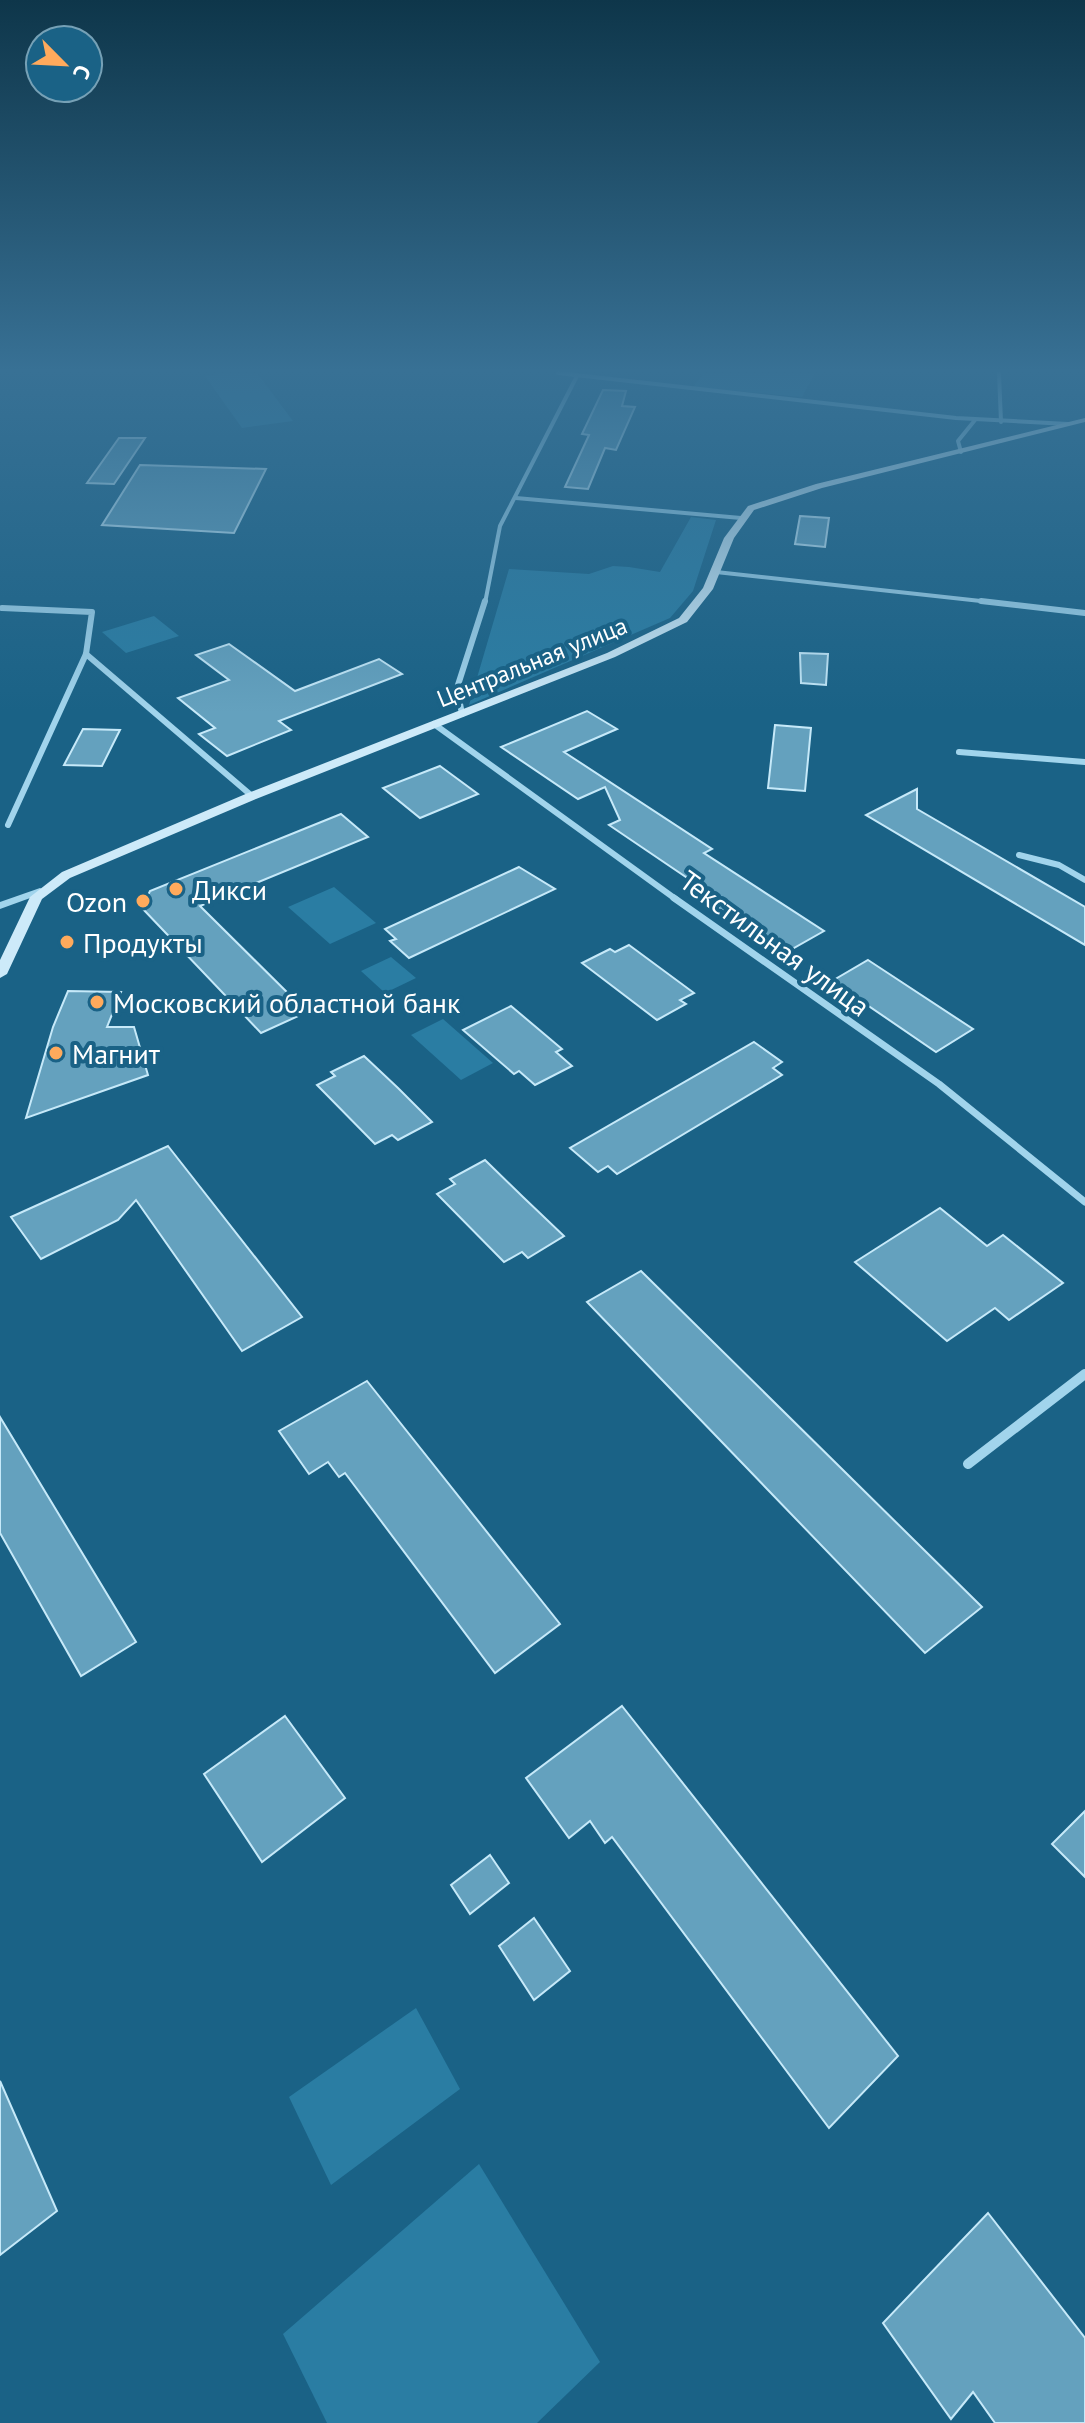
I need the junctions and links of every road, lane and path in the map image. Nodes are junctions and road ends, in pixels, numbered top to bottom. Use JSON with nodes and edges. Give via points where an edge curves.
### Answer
{"nodes":[{"id":1,"x":522,"y":486,"type":"edge"},
{"id":2,"x":824,"y":486,"type":"edge"},
{"id":3,"x":516,"y":498,"type":"junction"},
{"id":4,"x":741,"y":518,"type":"junction"},
{"id":5,"x":716,"y":572,"type":"junction"},
{"id":6,"x":2,"y":608,"type":"edge"},
{"id":7,"x":1085,"y":613,"type":"edge"},
{"id":8,"x":86,"y":654,"type":"junction"},
{"id":9,"x":462,"y":714,"type":"junction"},
{"id":10,"x":434,"y":724,"type":"junction"},
{"id":11,"x":959,"y":752,"type":"dead end"},
{"id":12,"x":1085,"y":762,"type":"edge"},
{"id":13,"x":252,"y":796,"type":"junction"},
{"id":14,"x":8,"y":825,"type":"dead end"},
{"id":15,"x":1019,"y":855,"type":"dead end"},
{"id":16,"x":1085,"y":880,"type":"edge"},
{"id":17,"x":40,"y":891,"type":"junction"},
{"id":18,"x":0,"y":906,"type":"edge"},
{"id":19,"x":0,"y":974,"type":"edge"},
{"id":20,"x":1085,"y":1202,"type":"edge"},
{"id":21,"x":1085,"y":1374,"type":"edge"},
{"id":22,"x":968,"y":1464,"type":"dead end"}],
"edges":[{"from":1,"to":3,"type":"street"},
{"from":2,"to":4,"type":"main road","via":[[768,500]]},
{"from":3,"to":4,"type":"street"},
{"from":3,"to":9,"type":"street","via":[[500,526],[489,590],[457,688]]},
{"from":4,"to":5,"type":"main road","name":"Центральная улица"},
{"from":5,"to":7,"type":"street"},
{"from":5,"to":9,"type":"main road","name":"Центральная улица","via":[[683,620],[611,655]]},
{"from":6,"to":8,"type":"street","via":[[92,612]]},
{"from":8,"to":13,"type":"street"},
{"from":8,"to":14,"type":"street"},
{"from":9,"to":10,"type":"main road","name":"Центральная улица"},
{"from":10,"to":13,"type":"main road","name":"Центральная улица"},
{"from":10,"to":20,"type":"street","name":"Текстильная улица","via":[[939,1084]]},
{"from":11,"to":12,"type":"street"},
{"from":13,"to":17,"type":"main road","name":"Центральная улица"},
{"from":15,"to":16,"type":"street","via":[[1059,865]]},
{"from":17,"to":18,"type":"street"},
{"from":17,"to":19,"type":"main road"},
{"from":21,"to":22,"type":"street"}]}
